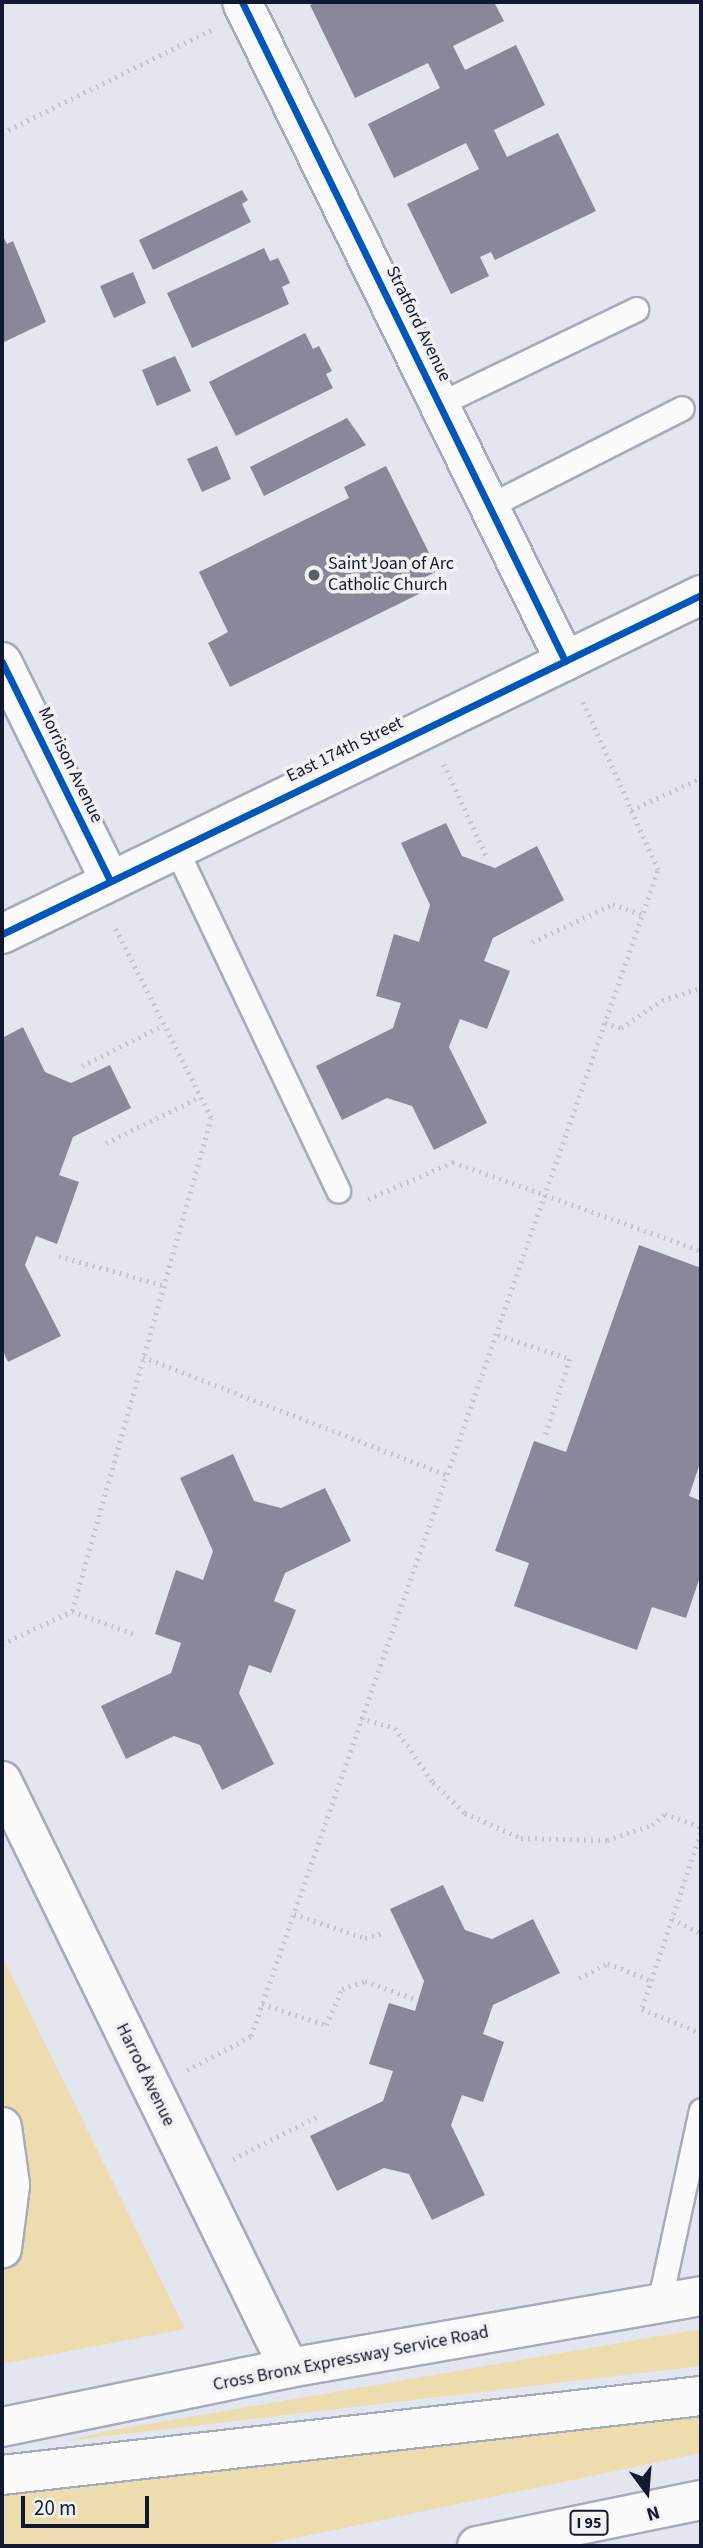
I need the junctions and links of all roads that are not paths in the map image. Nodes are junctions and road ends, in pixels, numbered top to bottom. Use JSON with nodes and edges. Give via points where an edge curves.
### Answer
{"nodes":[{"id":1,"x":245,"y":7,"type":"edge"},
{"id":2,"x":636,"y":309,"type":"dead end"},
{"id":3,"x":439,"y":404,"type":"junction"},
{"id":4,"x":682,"y":408,"type":"dead end"},
{"id":5,"x":489,"y":506,"type":"junction"},
{"id":6,"x":701,"y":595,"type":"edge"},
{"id":7,"x":565,"y":661,"type":"junction"},
{"id":8,"x":2,"y":662,"type":"edge"},
{"id":9,"x":176,"y":849,"type":"junction"},
{"id":10,"x":103,"y":885,"type":"junction"},
{"id":11,"x":2,"y":934,"type":"edge"},
{"id":12,"x":338,"y":1190,"type":"road end"},
{"id":13,"x":2,"y":1781,"type":"edge"},
{"id":14,"x":701,"y":2110,"type":"edge"},
{"id":15,"x":2,"y":2127,"type":"edge"},
{"id":16,"x":2,"y":2248,"type":"edge"},
{"id":17,"x":701,"y":2296,"type":"edge"},
{"id":18,"x":659,"y":2304,"type":"junction"},
{"id":19,"x":289,"y":2368,"type":"junction"},
{"id":20,"x":701,"y":2396,"type":"edge"},
{"id":21,"x":2,"y":2427,"type":"edge"},
{"id":22,"x":2,"y":2475,"type":"edge"},
{"id":23,"x":701,"y":2500,"type":"edge"},
{"id":24,"x":477,"y":2546,"type":"edge"}],
"edges":[{"from":1,"to":3,"type":"main road","name":"Stratford Avenue"},
{"from":2,"to":3,"type":"lane"},
{"from":3,"to":5,"type":"main road","name":"Stratford Avenue"},
{"from":4,"to":5,"type":"lane"},
{"from":5,"to":7,"type":"main road","name":"Stratford Avenue"},
{"from":6,"to":7,"type":"main road","name":"East 174th Street"},
{"from":7,"to":9,"type":"main road","name":"East 174th Street"},
{"from":8,"to":10,"type":"main road","name":"Morrison Avenue"},
{"from":9,"to":10,"type":"main road","name":"East 174th Street"},
{"from":9,"to":12,"type":"lane"},
{"from":10,"to":11,"type":"main road","name":"East 174th Street"},
{"from":13,"to":19,"type":"main road","name":"Harrod Avenue"},
{"from":14,"to":18,"type":"lane"},
{"from":15,"to":16,"type":"main road","via":[[10,2185]]},
{"from":17,"to":18,"type":"main road","name":"Cross Bronx Expressway Service Road"},
{"from":18,"to":19,"type":"main road","name":"Cross Bronx Expressway Service Road"},
{"from":19,"to":21,"type":"main road","name":"Cross Bronx Expressway Service Road"},
{"from":20,"to":22,"type":"main road"},
{"from":23,"to":24,"type":"main road","number":"I 95"}]}
